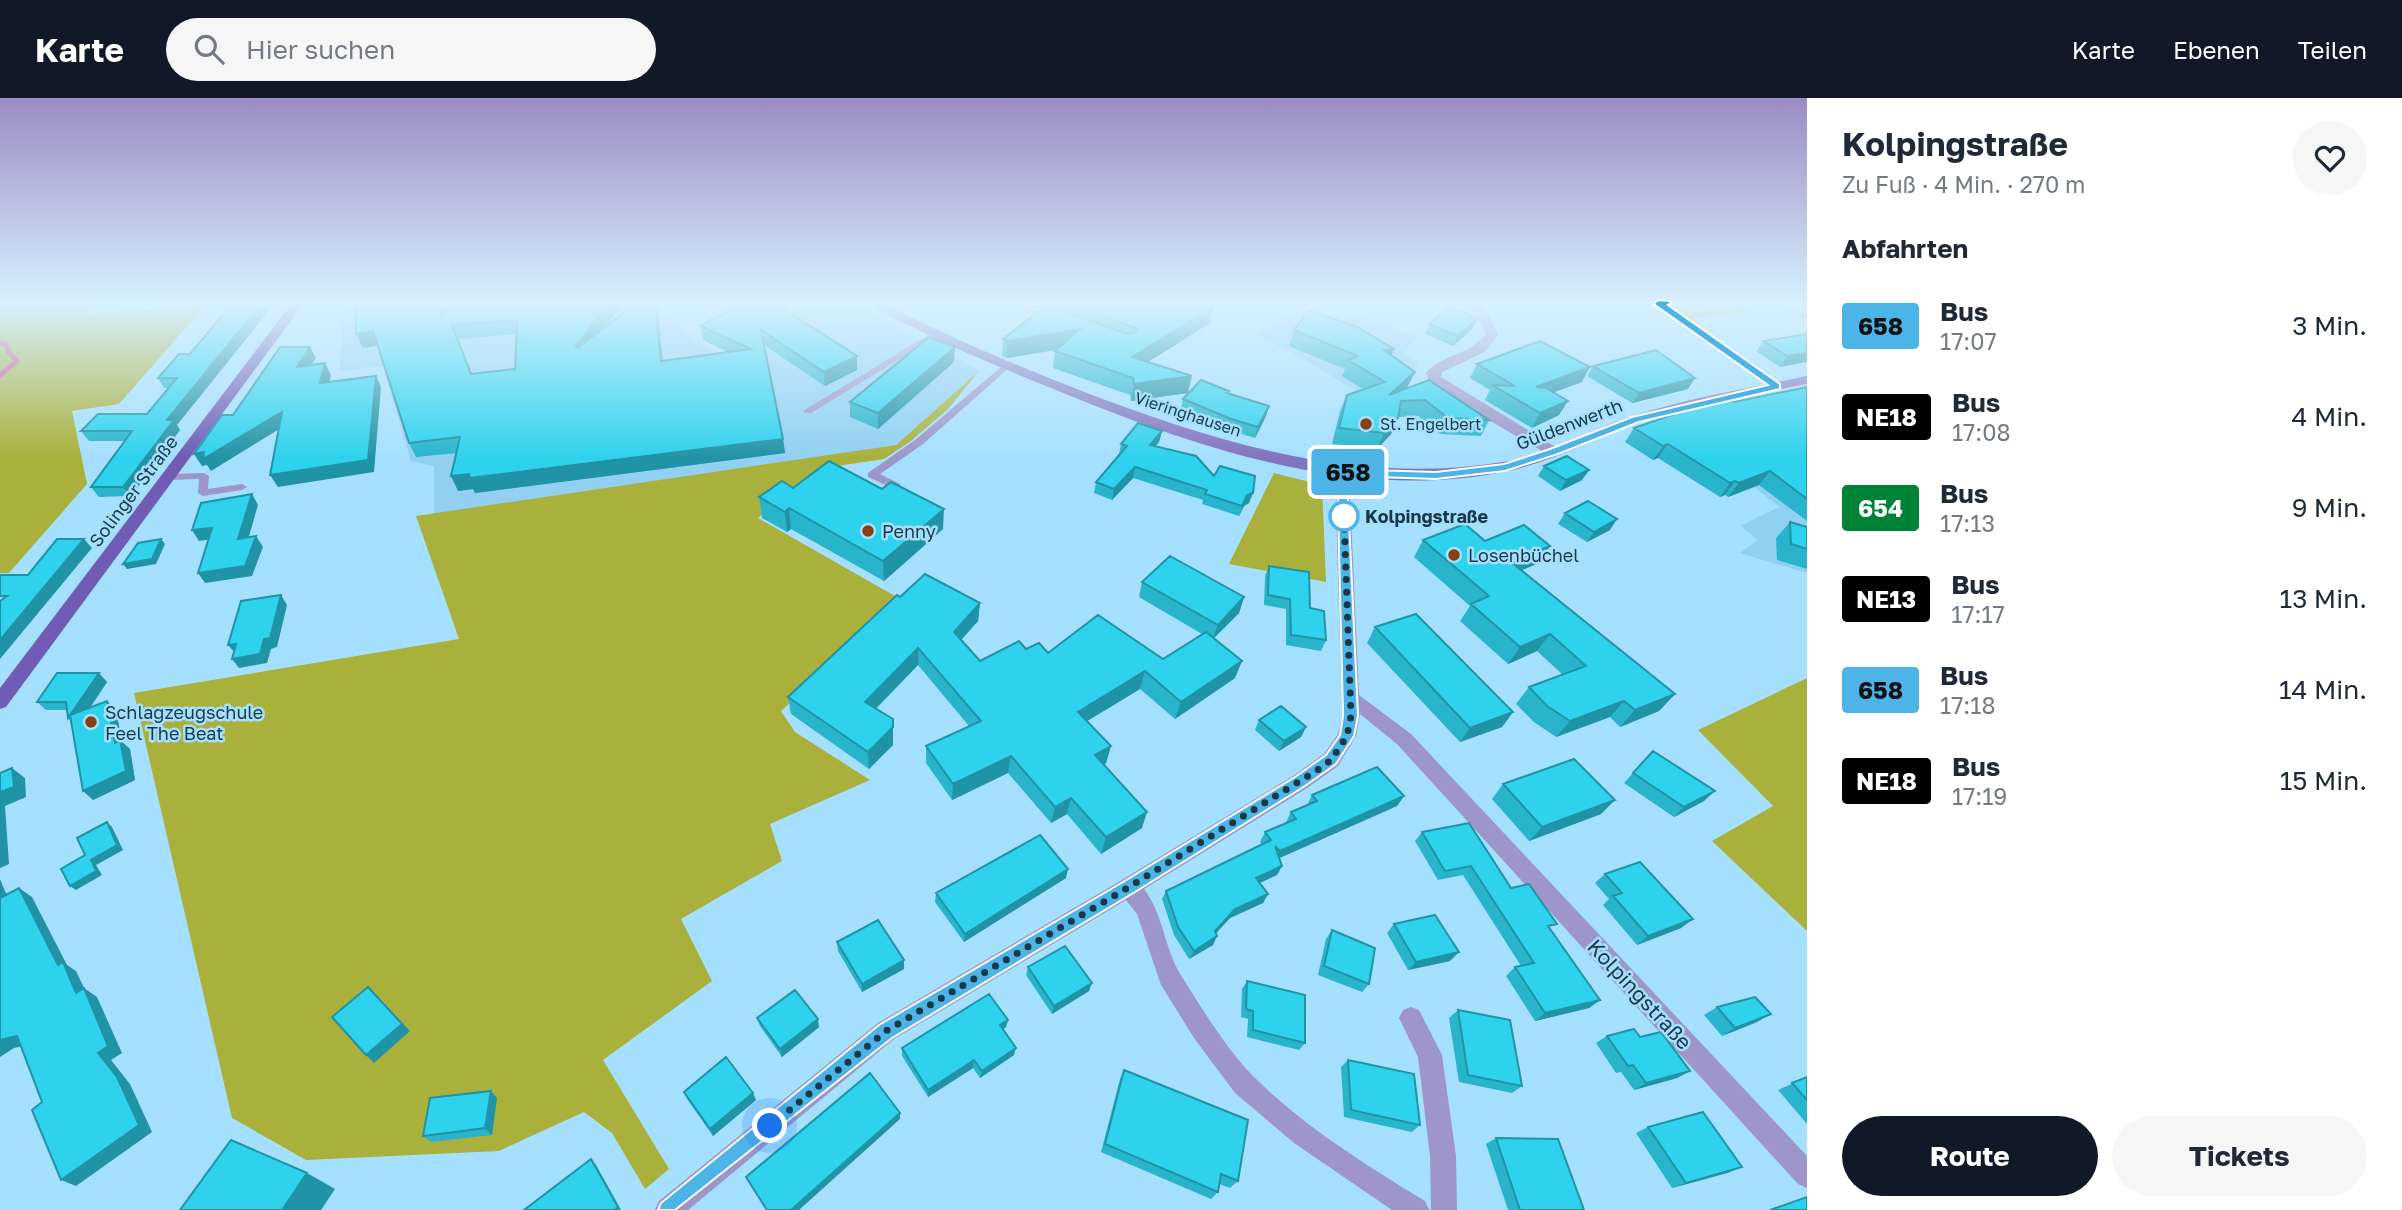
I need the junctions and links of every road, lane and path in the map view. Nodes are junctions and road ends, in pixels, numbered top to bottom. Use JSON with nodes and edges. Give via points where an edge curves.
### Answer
{"nodes":[{"id":1,"x":259,"y":355,"type":"edge"},
{"id":2,"x":900,"y":355,"type":"edge"},
{"id":3,"x":982,"y":355,"type":"edge"},
{"id":4,"x":1467,"y":355,"type":"edge"},
{"id":5,"x":1732,"y":355,"type":"edge"},
{"id":6,"x":1007,"y":365,"type":"junction"},
{"id":7,"x":1807,"y":380,"type":"edge"},
{"id":8,"x":1777,"y":387,"type":"junction"},
{"id":9,"x":808,"y":411,"type":"dead end"},
{"id":10,"x":1554,"y":452,"type":"junction"},
{"id":11,"x":1342,"y":472,"type":"junction"},
{"id":12,"x":168,"y":477,"type":"junction"},
{"id":13,"x":896,"y":486,"type":"edge"},
{"id":14,"x":243,"y":487,"type":"dead end"},
{"id":15,"x":0,"y":702,"type":"edge"},
{"id":16,"x":1350,"y":702,"type":"junction"},
{"id":17,"x":1129,"y":887,"type":"junction"},
{"id":18,"x":1411,"y":1018,"type":"dead end"},
{"id":19,"x":1807,"y":1175,"type":"edge"},
{"id":20,"x":668,"y":1210,"type":"edge"},
{"id":21,"x":1416,"y":1210,"type":"edge"},
{"id":22,"x":1444,"y":1210,"type":"edge"}],
"edges":[{"from":1,"to":12,"type":"main road","name":"Solinger Straße"},
{"from":2,"to":9,"type":"lane"},
{"from":3,"to":6,"type":"main road","name":"Vieringhausen"},
{"from":4,"to":10,"type":"street","via":[[1437,369],[1435,379]]},
{"from":5,"to":8,"type":"lane"},
{"from":6,"to":11,"type":"main road","name":"Vieringhausen","via":[[1182,432],[1291,463]]},
{"from":6,"to":13,"type":"lane","via":[[919,442],[873,475]]},
{"from":7,"to":8,"type":"main road","name":"Güldenwerth"},
{"from":8,"to":10,"type":"main road","name":"Güldenwerth","via":[[1645,416]]},
{"from":10,"to":11,"type":"main road","name":"Güldenwerth","via":[[1461,474]]},
{"from":11,"to":16,"type":"street"},
{"from":12,"to":14,"type":"lane","via":[[204,476],[203,493]]},
{"from":12,"to":15,"type":"main road","name":"Solinger Straße"},
{"from":16,"to":17,"type":"street","via":[[1347,736],[1331,760]]},
{"from":16,"to":19,"type":"street","name":"Kolpingstraße","via":[[1358,702],[1404,739]]},
{"from":17,"to":20,"type":"street","via":[[886,1031]]},
{"from":17,"to":21,"type":"street","via":[[1146,909],[1169,977],[1244,1084],[1303,1134]]},
{"from":18,"to":22,"type":"street","via":[[1430,1055],[1443,1156]]}]}
